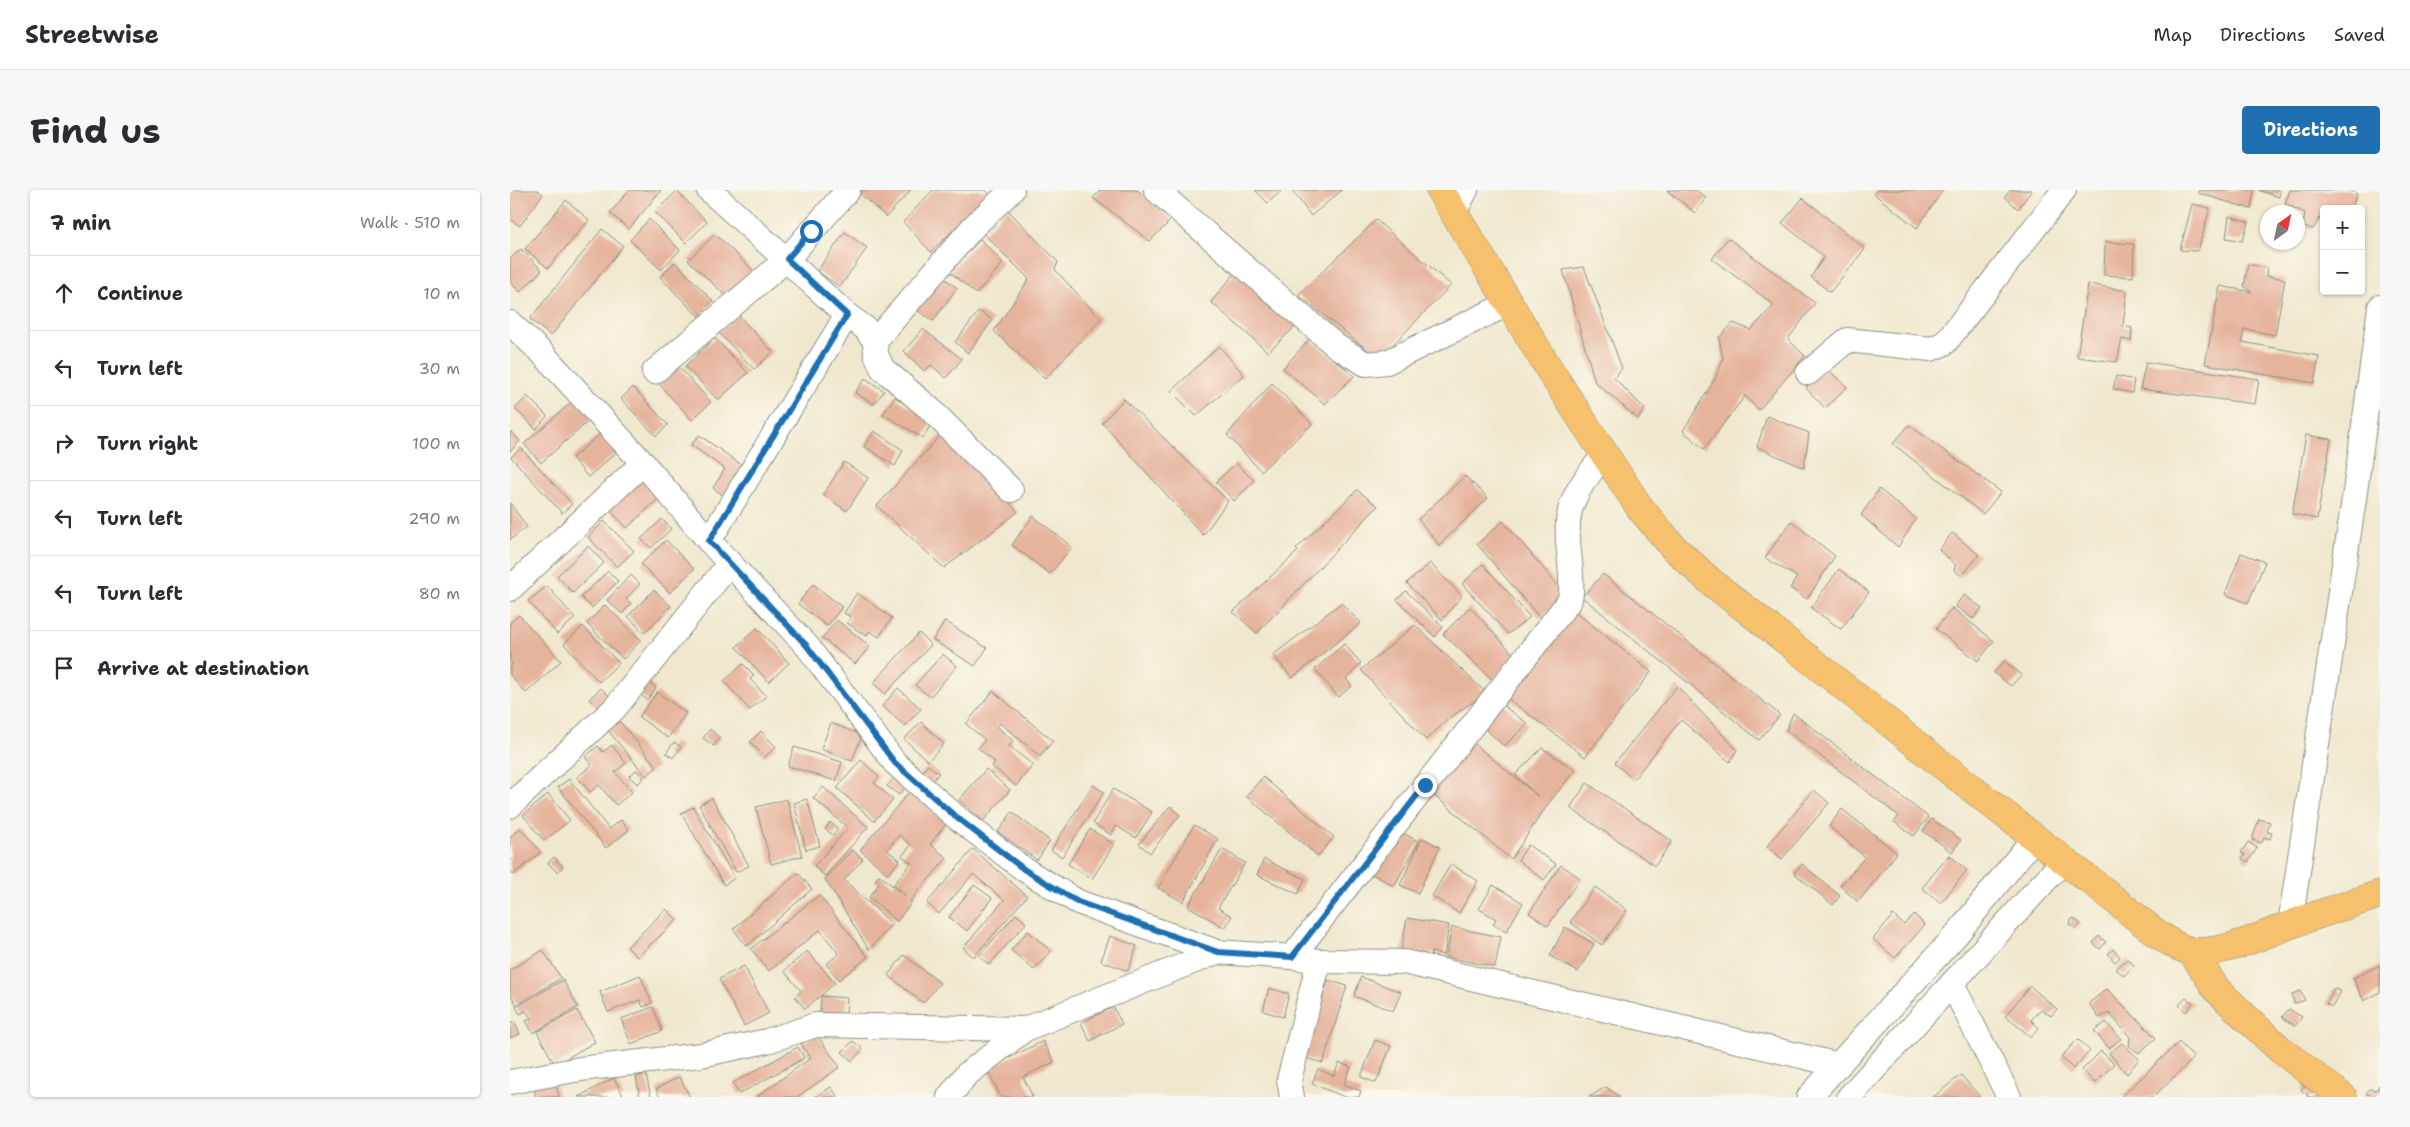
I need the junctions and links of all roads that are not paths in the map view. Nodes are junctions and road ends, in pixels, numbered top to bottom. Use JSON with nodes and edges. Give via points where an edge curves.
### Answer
{"nodes":[{"id":1,"x":709,"y":190,"type":"edge"},
{"id":2,"x":848,"y":190,"type":"edge"},
{"id":3,"x":1012,"y":190,"type":"edge"},
{"id":4,"x":1156,"y":190,"type":"edge"},
{"id":5,"x":1440,"y":190,"type":"edge"},
{"id":6,"x":2064,"y":190,"type":"edge"},
{"id":7,"x":1460,"y":201,"type":"edge"},
{"id":8,"x":787,"y":259,"type":"junction"},
{"id":9,"x":1508,"y":304,"type":"junction"},
{"id":10,"x":2380,"y":307,"type":"edge"},
{"id":11,"x":847,"y":315,"type":"junction"},
{"id":12,"x":510,"y":323,"type":"edge"},
{"id":13,"x":874,"y":341,"type":"junction"},
{"id":14,"x":654,"y":372,"type":"dead end"},
{"id":15,"x":1808,"y":373,"type":"dead end"},
{"id":16,"x":1604,"y":455,"type":"junction"},
{"id":17,"x":643,"y":463,"type":"junction"},
{"id":18,"x":1012,"y":490,"type":"dead end"},
{"id":19,"x":709,"y":541,"type":"junction"},
{"id":20,"x":730,"y":563,"type":"junction"},
{"id":21,"x":511,"y":587,"type":"edge"},
{"id":22,"x":510,"y":806,"type":"edge"},
{"id":23,"x":2034,"y":838,"type":"junction"},
{"id":24,"x":2064,"y":860,"type":"junction"},
{"id":25,"x":2380,"y":894,"type":"edge"},
{"id":26,"x":2290,"y":924,"type":"junction"},
{"id":27,"x":2191,"y":951,"type":"junction"},
{"id":28,"x":1218,"y":952,"type":"junction"},
{"id":29,"x":1292,"y":957,"type":"junction"},
{"id":30,"x":1319,"y":961,"type":"junction"},
{"id":31,"x":1952,"y":984,"type":"junction"},
{"id":32,"x":1025,"y":1029,"type":"junction"},
{"id":33,"x":1839,"y":1065,"type":"junction"},
{"id":34,"x":510,"y":1082,"type":"edge"},
{"id":35,"x":949,"y":1097,"type":"edge"},
{"id":36,"x":1292,"y":1097,"type":"edge"},
{"id":37,"x":1809,"y":1097,"type":"edge"},
{"id":38,"x":1848,"y":1097,"type":"edge"},
{"id":39,"x":2009,"y":1097,"type":"edge"},
{"id":40,"x":2343,"y":1097,"type":"edge"}],
"edges":[{"from":1,"to":8,"type":"street"},
{"from":2,"to":8,"type":"street"},
{"from":3,"to":13,"type":"street","via":[[973,228]]},
{"from":4,"to":9,"type":"street","via":[[1336,346],[1366,364],[1387,362]]},
{"from":5,"to":7,"type":"main road"},
{"from":6,"to":15,"type":"street","via":[[1945,343],[1931,349],[1848,340]]},
{"from":7,"to":9,"type":"main road"},
{"from":8,"to":11,"type":"street"},
{"from":8,"to":14,"type":"street"},
{"from":9,"to":16,"type":"main road"},
{"from":10,"to":26,"type":"street"},
{"from":11,"to":13,"type":"street","via":[[865,328]]},
{"from":11,"to":19,"type":"street"},
{"from":12,"to":17,"type":"street","via":[[542,353]]},
{"from":13,"to":18,"type":"street","via":[[882,368],[930,409]]},
{"from":16,"to":23,"type":"main road","via":[[1640,508],[1674,548],[1711,582]]},
{"from":16,"to":29,"type":"street","via":[[1582,483],[1568,516],[1573,583],[1570,600]]},
{"from":17,"to":19,"type":"street"},
{"from":17,"to":21,"type":"street"},
{"from":19,"to":20,"type":"street"},
{"from":20,"to":22,"type":"street","via":[[615,708]]},
{"from":20,"to":28,"type":"street","via":[[807,646],[895,763],[956,817],[1025,870],[1078,902]]},
{"from":23,"to":24,"type":"main road"},
{"from":23,"to":33,"type":"street","via":[[1957,934]]},
{"from":24,"to":27,"type":"main road","via":[[2175,945]]},
{"from":24,"to":31,"type":"street"},
{"from":25,"to":26,"type":"main road"},
{"from":26,"to":27,"type":"main road","via":[[2248,942],[2208,951]]},
{"from":27,"to":40,"type":"main road","via":[[2217,990],[2282,1051]]},
{"from":28,"to":29,"type":"street"},
{"from":28,"to":32,"type":"street"},
{"from":29,"to":30,"type":"street"},
{"from":30,"to":33,"type":"street","via":[[1404,962]]},
{"from":30,"to":36,"type":"street","via":[[1289,1080]]},
{"from":31,"to":38,"type":"street"},
{"from":31,"to":39,"type":"street"},
{"from":32,"to":34,"type":"street","via":[[816,1025],[767,1041],[701,1055],[580,1069]]},
{"from":32,"to":35,"type":"street","via":[[966,1074]]},
{"from":33,"to":37,"type":"street"}]}
